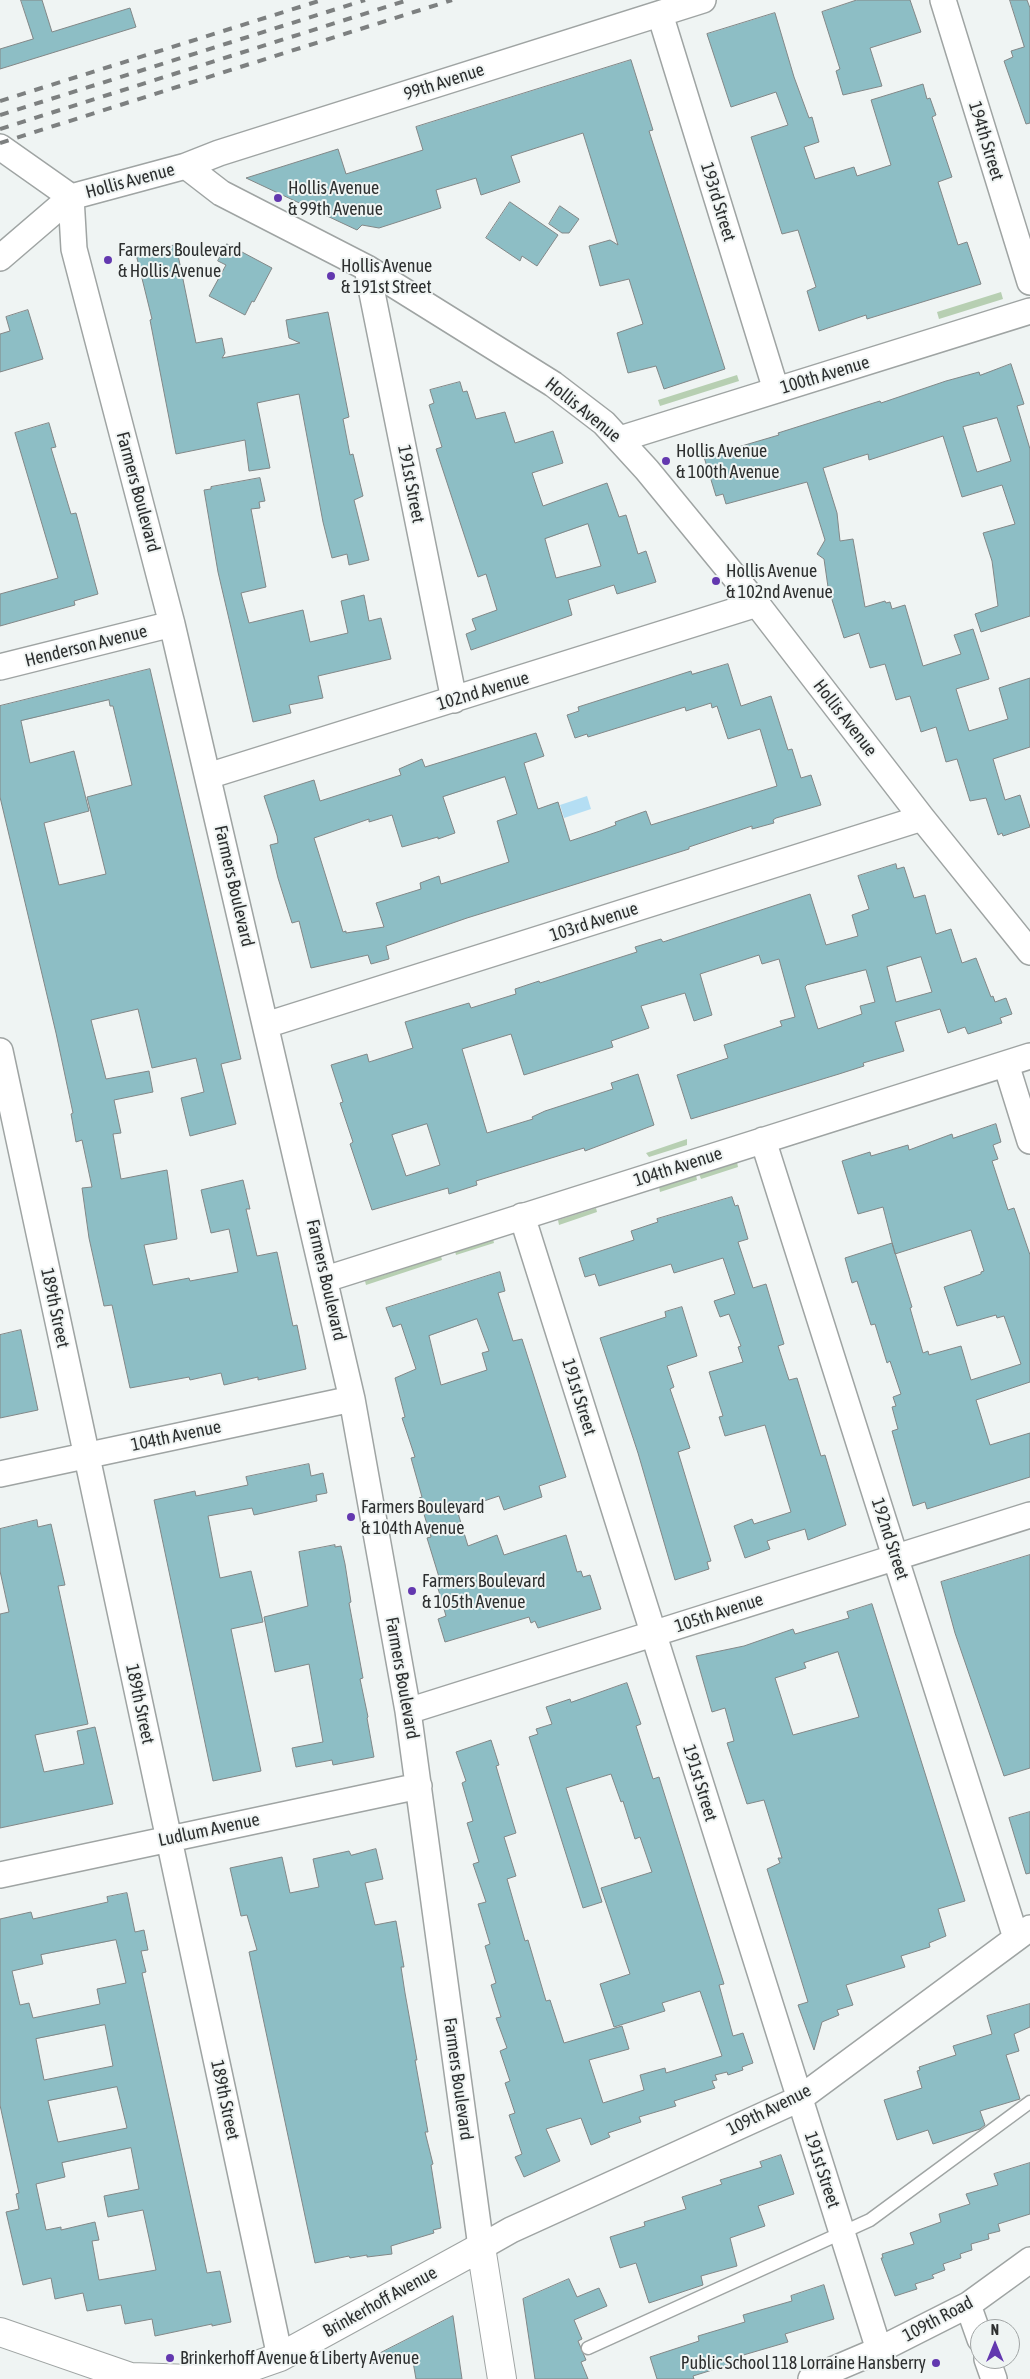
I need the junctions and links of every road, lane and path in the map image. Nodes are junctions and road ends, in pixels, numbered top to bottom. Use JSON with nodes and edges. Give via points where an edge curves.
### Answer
{"nodes":[{"id":1,"x":703,"y":0,"type":"edge"},
{"id":2,"x":942,"y":0,"type":"edge"},
{"id":3,"x":660,"y":14,"type":"junction"},
{"id":4,"x":0,"y":147,"type":"edge"},
{"id":5,"x":186,"y":166,"type":"junction"},
{"id":6,"x":71,"y":197,"type":"junction"},
{"id":7,"x":0,"y":258,"type":"edge"},
{"id":8,"x":368,"y":268,"type":"junction"},
{"id":9,"x":1030,"y":282,"type":"edge"},
{"id":10,"x":1030,"y":311,"type":"edge"},
{"id":11,"x":776,"y":390,"type":"junction"},
{"id":12,"x":620,"y":439,"type":"junction"},
{"id":13,"x":757,"y":604,"type":"junction"},
{"id":14,"x":172,"y":624,"type":"junction"},
{"id":15,"x":0,"y":667,"type":"edge"},
{"id":16,"x":454,"y":700,"type":"junction"},
{"id":17,"x":208,"y":776,"type":"junction"},
{"id":18,"x":922,"y":818,"type":"junction"},
{"id":19,"x":1030,"y":952,"type":"edge"},
{"id":20,"x":266,"y":1026,"type":"junction"},
{"id":21,"x":0,"y":1051,"type":"edge"},
{"id":22,"x":1030,"y":1056,"type":"edge"},
{"id":23,"x":1006,"y":1064,"type":"junction"},
{"id":24,"x":763,"y":1140,"type":"junction"},
{"id":25,"x":1030,"y":1141,"type":"edge"},
{"id":26,"x":522,"y":1216,"type":"junction"},
{"id":27,"x":326,"y":1279,"type":"junction"},
{"id":28,"x":352,"y":1399,"type":"junction"},
{"id":29,"x":87,"y":1455,"type":"junction"},
{"id":30,"x":0,"y":1474,"type":"edge"},
{"id":31,"x":1030,"y":1515,"type":"edge"},
{"id":32,"x":895,"y":1557,"type":"junction"},
{"id":33,"x":653,"y":1635,"type":"junction"},
{"id":34,"x":408,"y":1711,"type":"junction"},
{"id":35,"x":419,"y":1786,"type":"junction"},
{"id":36,"x":168,"y":1839,"type":"junction"},
{"id":37,"x":0,"y":1875,"type":"edge"},
{"id":38,"x":1023,"y":1933,"type":"edge"},
{"id":39,"x":799,"y":2099,"type":"junction"},
{"id":40,"x":1030,"y":2102,"type":"edge"},
{"id":41,"x":842,"y":2233,"type":"junction"},
{"id":42,"x":481,"y":2247,"type":"junction"},
{"id":43,"x":1030,"y":2260,"type":"edge"},
{"id":44,"x":968,"y":2305,"type":"junction"},
{"id":45,"x":973,"y":2319,"type":"edge"},
{"id":46,"x":0,"y":2332,"type":"edge"},
{"id":47,"x":588,"y":2348,"type":"dead end"},
{"id":48,"x":879,"y":2350,"type":"junction"},
{"id":49,"x":280,"y":2356,"type":"junction"},
{"id":50,"x":134,"y":2378,"type":"edge"},
{"id":51,"x":502,"y":2379,"type":"edge"},
{"id":52,"x":812,"y":2379,"type":"edge"}],
"edges":[{"from":1,"to":3,"type":"street","name":"99th Avenue"},
{"from":2,"to":9,"type":"street","name":"194th Street"},
{"from":3,"to":5,"type":"street","name":"99th Avenue"},
{"from":3,"to":11,"type":"street","name":"193rd Street"},
{"from":4,"to":6,"type":"street","name":"Hollis Avenue"},
{"from":5,"to":6,"type":"street","name":"Hollis Avenue"},
{"from":5,"to":8,"type":"street","name":"Hollis Avenue","via":[[221,193]]},
{"from":6,"to":7,"type":"street"},
{"from":6,"to":14,"type":"street","name":"Farmers Boulevard","via":[[74,249]]},
{"from":8,"to":12,"type":"street","name":"Hollis Avenue","via":[[552,384]]},
{"from":8,"to":16,"type":"street","name":"191st Street"},
{"from":10,"to":11,"type":"street","name":"100th Avenue"},
{"from":11,"to":12,"type":"street","name":"100th Avenue"},
{"from":12,"to":13,"type":"street","name":"Hollis Avenue"},
{"from":13,"to":16,"type":"street","name":"102nd Avenue"},
{"from":13,"to":18,"type":"street","name":"Hollis Avenue"},
{"from":14,"to":15,"type":"street","name":"Henderson Avenue"},
{"from":14,"to":17,"type":"street","name":"Farmers Boulevard"},
{"from":16,"to":17,"type":"street","name":"102nd Avenue"},
{"from":17,"to":20,"type":"street","name":"Farmers Boulevard"},
{"from":18,"to":19,"type":"street","name":"Hollis Avenue"},
{"from":18,"to":20,"type":"street","name":"103rd Avenue"},
{"from":20,"to":27,"type":"street","name":"Farmers Boulevard"},
{"from":21,"to":29,"type":"street","name":"189th Street"},
{"from":22,"to":23,"type":"street","name":"104th Avenue"},
{"from":23,"to":24,"type":"street","name":"104th Avenue"},
{"from":23,"to":25,"type":"street"},
{"from":24,"to":26,"type":"street","name":"104th Avenue"},
{"from":24,"to":32,"type":"street","name":"192nd Street"},
{"from":26,"to":27,"type":"street","name":"104th Avenue"},
{"from":26,"to":33,"type":"street","name":"191st Street"},
{"from":27,"to":28,"type":"street","name":"Farmers Boulevard"},
{"from":28,"to":29,"type":"street","name":"104th Avenue"},
{"from":28,"to":34,"type":"street","name":"Farmers Boulevard"},
{"from":29,"to":30,"type":"street","name":"104th Avenue"},
{"from":29,"to":36,"type":"street","name":"189th Street"},
{"from":31,"to":32,"type":"street","name":"105th Avenue"},
{"from":32,"to":33,"type":"street","name":"105th Avenue"},
{"from":32,"to":38,"type":"street","name":"192nd Street"},
{"from":33,"to":34,"type":"street","name":"105th Avenue"},
{"from":33,"to":39,"type":"street","name":"191st Street"},
{"from":34,"to":35,"type":"street","name":"Farmers Boulevard"},
{"from":35,"to":36,"type":"street","name":"Ludlum Avenue"},
{"from":35,"to":42,"type":"street","name":"Farmers Boulevard"},
{"from":36,"to":37,"type":"street","name":"Ludlum Avenue"},
{"from":36,"to":49,"type":"street","name":"189th Street"},
{"from":38,"to":39,"type":"street","name":"109th Avenue"},
{"from":39,"to":41,"type":"street","name":"191st Street"},
{"from":39,"to":42,"type":"street","name":"109th Avenue","via":[[510,2230]]},
{"from":40,"to":41,"type":"lane","via":[[870,2220]]},
{"from":41,"to":47,"type":"lane"},
{"from":41,"to":48,"type":"street","name":"191st Street"},
{"from":42,"to":49,"type":"main road","name":"Brinkerhoff Avenue"},
{"from":42,"to":51,"type":"main road","name":"Farmers Boulevard"},
{"from":43,"to":44,"type":"street","name":"109th Road"},
{"from":44,"to":45,"type":"street"},
{"from":44,"to":48,"type":"street","name":"109th Road"},
{"from":46,"to":50,"type":"main road","name":"Brinkerhoff Avenue"},
{"from":48,"to":52,"type":"street","name":"109th Road"},
{"from":49,"to":50,"type":"main road","name":"Brinkerhoff Avenue","via":[[243,2370],[192,2379]]}]}
